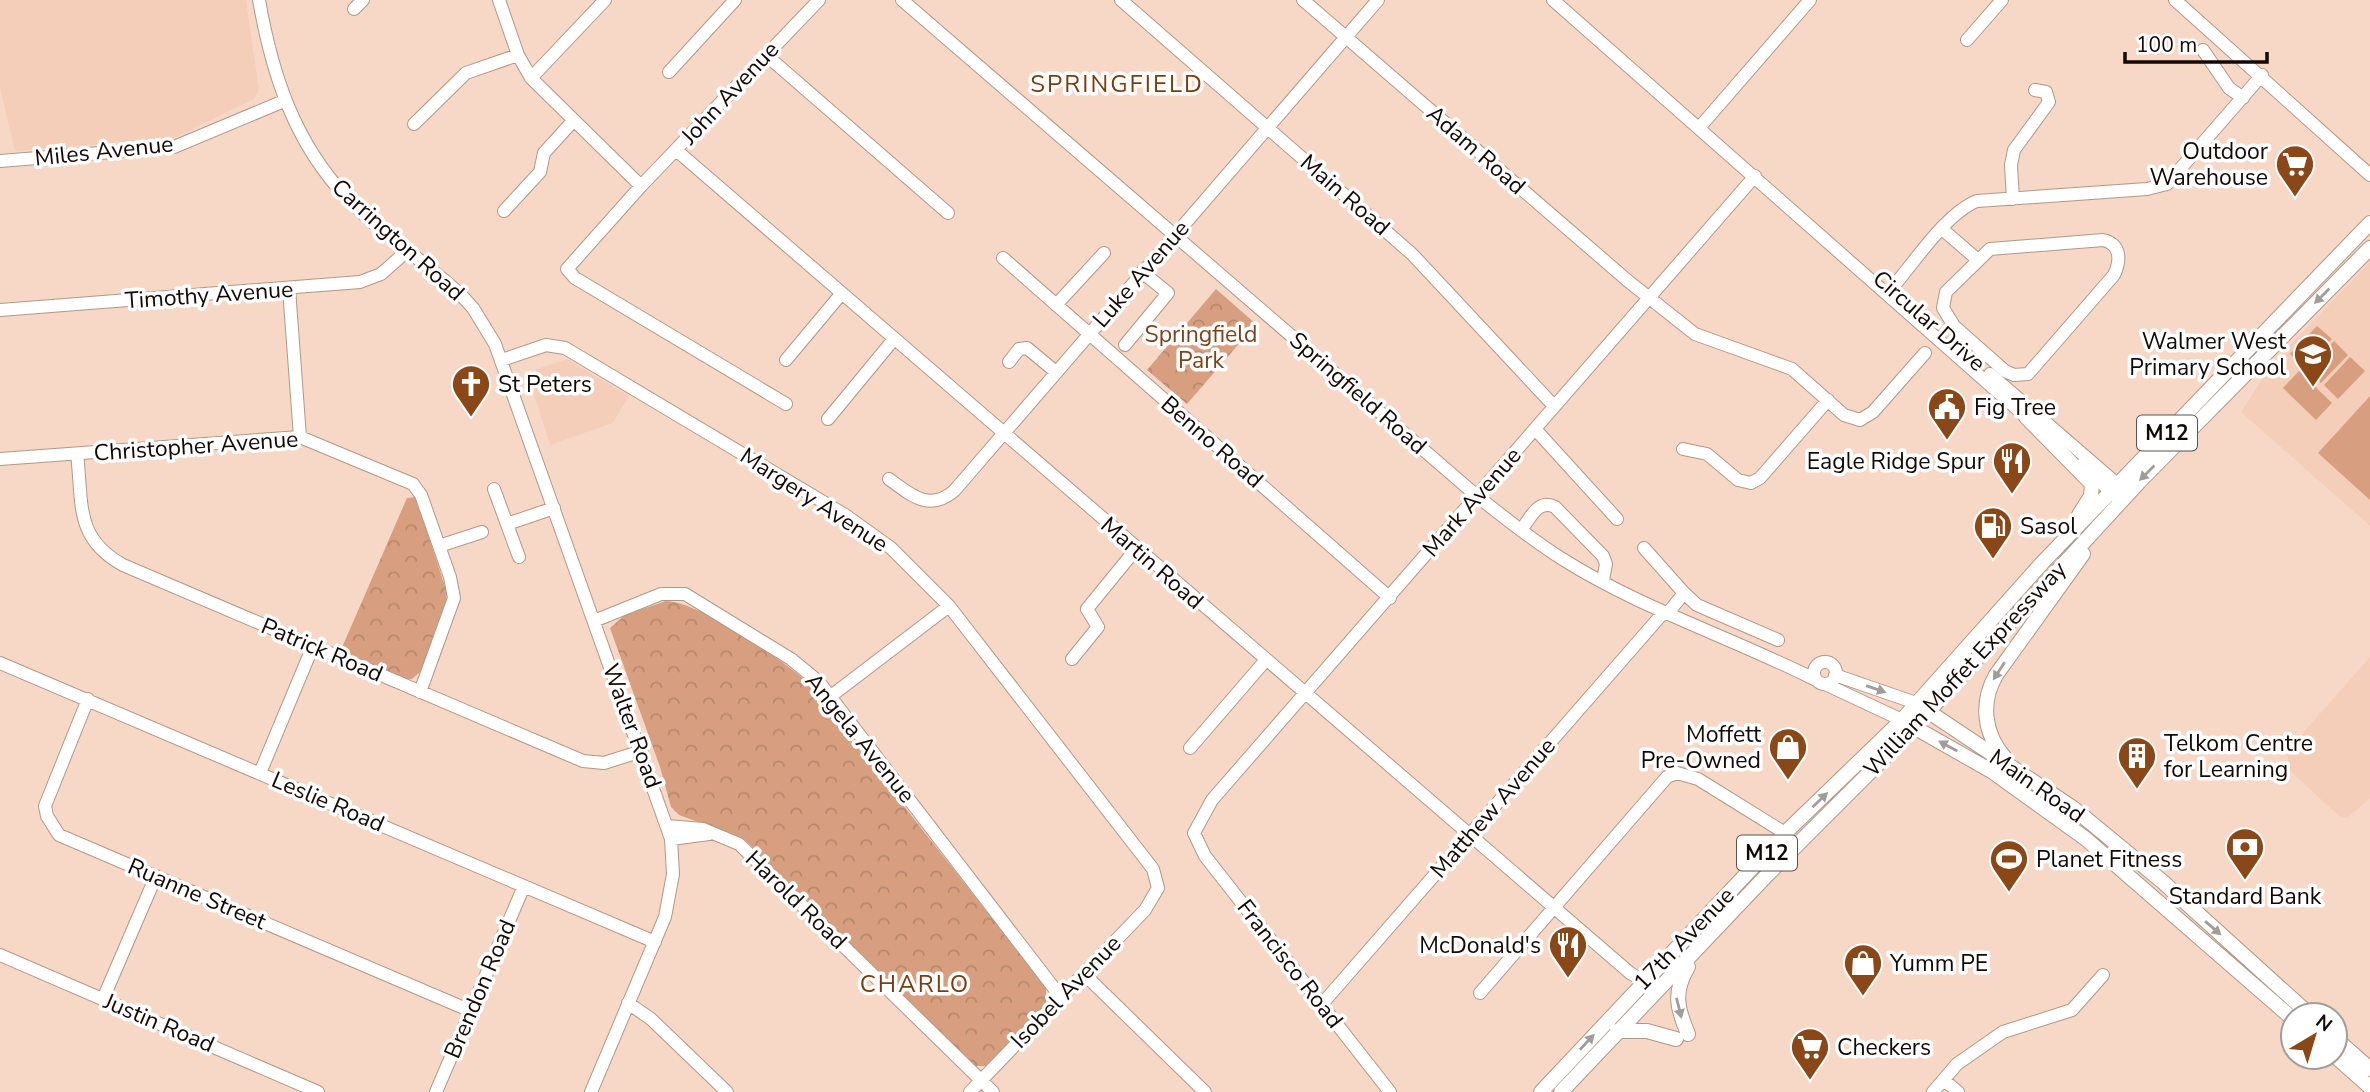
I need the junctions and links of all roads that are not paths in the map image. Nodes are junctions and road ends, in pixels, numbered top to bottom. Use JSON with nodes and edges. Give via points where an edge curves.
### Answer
{"nodes":[{"id":1,"x":259,"y":0,"type":"edge"},
{"id":2,"x":499,"y":0,"type":"edge"},
{"id":3,"x":605,"y":0,"type":"edge"},
{"id":4,"x":735,"y":0,"type":"edge"},
{"id":5,"x":819,"y":0,"type":"edge"},
{"id":6,"x":902,"y":0,"type":"edge"},
{"id":7,"x":1121,"y":0,"type":"edge"},
{"id":8,"x":1303,"y":0,"type":"edge"},
{"id":9,"x":1378,"y":0,"type":"edge"},
{"id":10,"x":1553,"y":0,"type":"edge"},
{"id":11,"x":1810,"y":0,"type":"edge"},
{"id":12,"x":2002,"y":0,"type":"edge"},
{"id":13,"x":2175,"y":0,"type":"edge"},
{"id":14,"x":1346,"y":37,"type":"junction"},
{"id":15,"x":1967,"y":40,"type":"dead end"},
{"id":16,"x":2203,"y":50,"type":"dead end"},
{"id":17,"x":518,"y":55,"type":"junction"},
{"id":18,"x":766,"y":55,"type":"junction"},
{"id":19,"x":669,"y":72,"type":"dead end"},
{"id":20,"x":2262,"y":75,"type":"junction"},
{"id":21,"x":531,"y":78,"type":"junction"},
{"id":22,"x":2035,"y":90,"type":"dead end"},
{"id":23,"x":2243,"y":98,"type":"junction"},
{"id":24,"x":284,"y":101,"type":"junction"},
{"id":25,"x":573,"y":121,"type":"junction"},
{"id":26,"x":414,"y":124,"type":"dead end"},
{"id":27,"x":1267,"y":127,"type":"junction"},
{"id":28,"x":1699,"y":128,"type":"junction"},
{"id":29,"x":0,"y":148,"type":"edge"},
{"id":30,"x":676,"y":150,"type":"junction"},
{"id":31,"x":1,"y":161,"type":"edge"},
{"id":32,"x":2370,"y":175,"type":"edge"},
{"id":33,"x":1755,"y":176,"type":"junction"},
{"id":34,"x":641,"y":186,"type":"junction"},
{"id":35,"x":2013,"y":199,"type":"junction"},
{"id":36,"x":504,"y":211,"type":"dead end"},
{"id":37,"x":948,"y":213,"type":"dead end"},
{"id":38,"x":2370,"y":223,"type":"edge"},
{"id":39,"x":1942,"y":229,"type":"junction"},
{"id":40,"x":1175,"y":234,"type":"junction"},
{"id":41,"x":1823,"y":236,"type":"junction"},
{"id":42,"x":2370,"y":248,"type":"edge"},
{"id":43,"x":407,"y":251,"type":"junction"},
{"id":44,"x":1104,"y":253,"type":"dead end"},
{"id":45,"x":1003,"y":258,"type":"dead end"},
{"id":46,"x":1978,"y":260,"type":"junction"},
{"id":47,"x":1142,"y":272,"type":"junction"},
{"id":48,"x":1892,"y":288,"type":"junction"},
{"id":49,"x":289,"y":289,"type":"junction"},
{"id":50,"x":842,"y":293,"type":"junction"},
{"id":51,"x":1650,"y":298,"type":"junction"},
{"id":52,"x":1056,"y":305,"type":"junction"},
{"id":53,"x":0,"y":310,"type":"edge"},
{"id":54,"x":1089,"y":334,"type":"junction"},
{"id":55,"x":894,"y":339,"type":"junction"},
{"id":56,"x":1125,"y":345,"type":"dead end"},
{"id":57,"x":1925,"y":353,"type":"dead end"},
{"id":58,"x":502,"y":360,"type":"junction"},
{"id":59,"x":786,"y":360,"type":"dead end"},
{"id":60,"x":1009,"y":362,"type":"dead end"},
{"id":61,"x":1056,"y":372,"type":"junction"},
{"id":62,"x":1828,"y":400,"type":"junction"},
{"id":63,"x":786,"y":404,"type":"dead end"},
{"id":64,"x":1554,"y":406,"type":"junction"},
{"id":65,"x":2026,"y":417,"type":"junction"},
{"id":66,"x":828,"y":419,"type":"dead end"},
{"id":67,"x":1535,"y":429,"type":"junction"},
{"id":68,"x":1003,"y":433,"type":"junction"},
{"id":69,"x":300,"y":437,"type":"junction"},
{"id":70,"x":1683,"y":449,"type":"dead end"},
{"id":71,"x":77,"y":454,"type":"junction"},
{"id":72,"x":0,"y":459,"type":"edge"},
{"id":73,"x":889,"y":479,"type":"dead end"},
{"id":74,"x":495,"y":489,"type":"dead end"},
{"id":75,"x":2120,"y":492,"type":"junction"},
{"id":76,"x":1477,"y":496,"type":"junction"},
{"id":77,"x":554,"y":508,"type":"junction"},
{"id":78,"x":1617,"y":519,"type":"dead end"},
{"id":79,"x":507,"y":524,"type":"junction"},
{"id":80,"x":1521,"y":530,"type":"junction"},
{"id":81,"x":482,"y":532,"type":"dead end"},
{"id":82,"x":2071,"y":532,"type":"junction"},
{"id":83,"x":2091,"y":534,"type":"junction"},
{"id":84,"x":439,"y":546,"type":"junction"},
{"id":85,"x":1644,"y":548,"type":"dead end"},
{"id":86,"x":1136,"y":549,"type":"junction"},
{"id":87,"x":519,"y":557,"type":"dead end"},
{"id":88,"x":1602,"y":580,"type":"junction"},
{"id":89,"x":1684,"y":593,"type":"junction"},
{"id":90,"x":1390,"y":598,"type":"junction"},
{"id":91,"x":949,"y":606,"type":"junction"},
{"id":92,"x":1666,"y":612,"type":"junction"},
{"id":93,"x":594,"y":621,"type":"junction"},
{"id":94,"x":1778,"y":639,"type":"dead end"},
{"id":95,"x":313,"y":646,"type":"junction"},
{"id":96,"x":1072,"y":659,"type":"dead end"},
{"id":97,"x":1265,"y":661,"type":"junction"},
{"id":98,"x":0,"y":663,"type":"edge"},
{"id":99,"x":1835,"y":675,"type":"junction"},
{"id":100,"x":1819,"y":677,"type":"junction"},
{"id":101,"x":420,"y":692,"type":"junction"},
{"id":102,"x":1303,"y":694,"type":"junction"},
{"id":103,"x":831,"y":696,"type":"junction"},
{"id":104,"x":88,"y":699,"type":"junction"},
{"id":105,"x":1922,"y":707,"type":"junction"},
{"id":106,"x":1907,"y":724,"type":"junction"},
{"id":107,"x":1190,"y":748,"type":"dead end"},
{"id":108,"x":642,"y":751,"type":"junction"},
{"id":109,"x":2015,"y":767,"type":"junction"},
{"id":110,"x":260,"y":773,"type":"junction"},
{"id":111,"x":667,"y":826,"type":"junction"},
{"id":112,"x":1195,"y":832,"type":"joint"},
{"id":113,"x":1785,"y":833,"type":"junction"},
{"id":114,"x":713,"y":834,"type":"junction"},
{"id":115,"x":1469,"y":835,"type":"junction"},
{"id":116,"x":671,"y":839,"type":"junction"},
{"id":117,"x":156,"y":876,"type":"junction"},
{"id":118,"x":524,"y":886,"type":"junction"},
{"id":119,"x":1157,"y":888,"type":"joint"},
{"id":120,"x":1553,"y":908,"type":"junction"},
{"id":121,"x":1707,"y":941,"type":"junction"},
{"id":122,"x":655,"y":942,"type":"junction"},
{"id":123,"x":0,"y":956,"type":"edge"},
{"id":124,"x":1085,"y":975,"type":"junction"},
{"id":125,"x":2103,"y":975,"type":"dead end"},
{"id":126,"x":1639,"y":985,"type":"junction"},
{"id":127,"x":1480,"y":993,"type":"dead end"},
{"id":128,"x":1060,"y":996,"type":"junction"},
{"id":129,"x":103,"y":999,"type":"junction"},
{"id":130,"x":1650,"y":999,"type":"junction"},
{"id":131,"x":2294,"y":1001,"type":"edge"},
{"id":132,"x":628,"y":1003,"type":"junction"},
{"id":133,"x":1322,"y":1004,"type":"junction"},
{"id":134,"x":2279,"y":1006,"type":"edge"},
{"id":135,"x":471,"y":1011,"type":"junction"},
{"id":136,"x":1617,"y":1031,"type":"junction"},
{"id":137,"x":2349,"y":1050,"type":"edge"},
{"id":138,"x":2349,"y":1068,"type":"edge"},
{"id":139,"x":2370,"y":1069,"type":"edge"},
{"id":140,"x":981,"y":1080,"type":"junction"},
{"id":141,"x":1944,"y":1080,"type":"junction"},
{"id":142,"x":2370,"y":1087,"type":"edge"},
{"id":143,"x":318,"y":1092,"type":"edge"},
{"id":144,"x":436,"y":1092,"type":"edge"},
{"id":145,"x":591,"y":1092,"type":"edge"},
{"id":146,"x":727,"y":1092,"type":"edge"},
{"id":147,"x":970,"y":1092,"type":"edge"},
{"id":148,"x":993,"y":1092,"type":"edge"},
{"id":149,"x":1205,"y":1092,"type":"edge"},
{"id":150,"x":1390,"y":1092,"type":"edge"},
{"id":151,"x":1541,"y":1092,"type":"edge"},
{"id":152,"x":1561,"y":1092,"type":"edge"},
{"id":153,"x":1933,"y":1092,"type":"edge"},
{"id":154,"x":1958,"y":1092,"type":"edge"}],
"edges":[{"from":1,"to":24,"type":"street","name":"Carrington Road","via":[[267,47]]},
{"from":2,"to":17,"type":"street"},
{"from":3,"to":21,"type":"street"},
{"from":4,"to":19,"type":"street"},
{"from":5,"to":18,"type":"street","name":"John Avenue"},
{"from":6,"to":40,"type":"street","name":"Springfield Road"},
{"from":7,"to":27,"type":"street","name":"Main Road"},
{"from":8,"to":14,"type":"street","name":"Adam Road"},
{"from":9,"to":14,"type":"street","name":"Luke Avenue"},
{"from":10,"to":28,"type":"street","name":"Circular Drive"},
{"from":11,"to":28,"type":"street"},
{"from":12,"to":15,"type":"street"},
{"from":13,"to":20,"type":"street"},
{"from":14,"to":27,"type":"street","name":"Luke Avenue"},
{"from":14,"to":51,"type":"street","name":"Adam Road"},
{"from":16,"to":23,"type":"street","via":[[2229,88]]},
{"from":17,"to":21,"type":"street"},
{"from":17,"to":26,"type":"street","via":[[466,73]]},
{"from":18,"to":30,"type":"street","name":"John Avenue"},
{"from":18,"to":37,"type":"street"},
{"from":20,"to":23,"type":"street"},
{"from":20,"to":32,"type":"street"},
{"from":21,"to":25,"type":"street"},
{"from":22,"to":35,"type":"street","via":[[2046,92],[2049,102],[2014,149]]},
{"from":23,"to":35,"type":"street","via":[[2177,175],[2161,187]]},
{"from":24,"to":31,"type":"street","name":"Miles Avenue","via":[[174,147]]},
{"from":24,"to":43,"type":"street","name":"Carrington Road","via":[[327,175],[347,199]]},
{"from":25,"to":34,"type":"street"},
{"from":25,"to":36,"type":"street","via":[[544,153],[540,172]]},
{"from":27,"to":40,"type":"street","name":"Luke Avenue"},
{"from":27,"to":64,"type":"street","name":"Main Road","via":[[1438,279]]},
{"from":28,"to":33,"type":"street","name":"Circular Drive"},
{"from":29,"to":31,"type":"street"},
{"from":30,"to":34,"type":"street","name":"John Avenue"},
{"from":30,"to":50,"type":"street","name":"Martin Road"},
{"from":33,"to":41,"type":"street","name":"Circular Drive"},
{"from":33,"to":51,"type":"street","name":"Mark Avenue"},
{"from":34,"to":63,"type":"street","name":"John Avenue","via":[[570,264],[568,272]]},
{"from":35,"to":39,"type":"street","via":[[1971,203]]},
{"from":38,"to":75,"type":"main road","name":"William Moffet Expressway","number":"M12"},
{"from":39,"to":46,"type":"street"},
{"from":39,"to":48,"type":"street"},
{"from":40,"to":47,"type":"street","name":"Luke Avenue"},
{"from":40,"to":76,"type":"street","name":"Springfield Road"},
{"from":41,"to":48,"type":"street","name":"Circular Drive","via":[[1833,239]]},
{"from":41,"to":65,"type":"street","name":"Circular Drive"},
{"from":42,"to":75,"type":"main road","name":"William Moffet Expressway","number":"M12","one_way":true},
{"from":43,"to":49,"type":"street","name":"Timothy Avenue","via":[[372,279]]},
{"from":43,"to":58,"type":"street","name":"Carrington Road","via":[[473,308]]},
{"from":44,"to":52,"type":"street"},
{"from":45,"to":52,"type":"street","name":"Benno Road"},
{"from":46,"to":46,"type":"street","via":[[1946,292],[1943,308],[1960,332],[2006,371],[2019,376],[2035,368],[2114,275],[2119,257],[2115,246],[2103,240],[1995,248]]},
{"from":47,"to":54,"type":"street","name":"Luke Avenue"},
{"from":47,"to":56,"type":"street","via":[[1168,293]]},
{"from":48,"to":75,"type":"street","name":"Circular Drive"},
{"from":49,"to":53,"type":"street","name":"Timothy Avenue"},
{"from":49,"to":69,"type":"street"},
{"from":50,"to":55,"type":"street","name":"Martin Road"},
{"from":50,"to":59,"type":"street"},
{"from":51,"to":62,"type":"street","name":"Adam Road","via":[[1701,337],[1786,366]]},
{"from":51,"to":64,"type":"street","name":"Mark Avenue"},
{"from":52,"to":54,"type":"street","name":"Benno Road"},
{"from":54,"to":61,"type":"street","name":"Luke Avenue"},
{"from":54,"to":90,"type":"street","name":"Benno Road"},
{"from":55,"to":66,"type":"street"},
{"from":55,"to":68,"type":"street","name":"Martin Road"},
{"from":57,"to":62,"type":"street","name":"Adam Road","via":[[1865,419],[1849,418]]},
{"from":58,"to":77,"type":"street","name":"Walter Road"},
{"from":58,"to":91,"type":"street","name":"Margery Avenue","via":[[546,345],[565,348],[845,515],[891,548]]},
{"from":60,"to":61,"type":"street","via":[[1019,349],[1027,348]]},
{"from":61,"to":68,"type":"street","name":"Luke Avenue"},
{"from":62,"to":70,"type":"street","via":[[1754,482],[1743,482],[1707,454]]},
{"from":64,"to":67,"type":"street","name":"Mark Avenue"},
{"from":65,"to":75,"type":"street","name":"Circular Drive"},
{"from":65,"to":82,"type":"main road","via":[[2092,484],[2091,496]]},
{"from":67,"to":76,"type":"street","name":"Mark Avenue"},
{"from":67,"to":78,"type":"street"},
{"from":68,"to":73,"type":"street","name":"Luke Avenue","via":[[954,491],[936,502],[916,499]]},
{"from":68,"to":86,"type":"street","name":"Martin Road"},
{"from":69,"to":71,"type":"street","name":"Christopher Avenue"},
{"from":69,"to":84,"type":"street","name":"Christopher Avenue","via":[[412,484],[421,495]]},
{"from":71,"to":72,"type":"street","name":"Christopher Avenue"},
{"from":71,"to":95,"type":"street","name":"Patrick Road","via":[[85,526],[108,556]]},
{"from":74,"to":79,"type":"street"},
{"from":75,"to":82,"type":"main road","number":"M12"},
{"from":75,"to":83,"type":"main road","name":"William Moffet Expressway","number":"M12"},
{"from":76,"to":80,"type":"street","name":"Springfield Road"},
{"from":76,"to":90,"type":"street","name":"Mark Avenue"},
{"from":77,"to":79,"type":"street"},
{"from":77,"to":93,"type":"street","name":"Walter Road"},
{"from":79,"to":87,"type":"street"},
{"from":80,"to":88,"type":"street","name":"Springfield Road"},
{"from":80,"to":88,"type":"street","via":[[1539,506],[1555,507],[1603,556]]},
{"from":81,"to":84,"type":"street"},
{"from":82,"to":105,"type":"main road","number":"M12"},
{"from":83,"to":105,"type":"main road","name":"William Moffet Expressway","number":"M12"},
{"from":83,"to":109,"type":"main road","one_way":true,"via":[[2087,548],[1989,690],[1988,731]]},
{"from":84,"to":101,"type":"street","name":"Christopher Avenue","via":[[454,598]]},
{"from":85,"to":89,"type":"street"},
{"from":86,"to":96,"type":"street","via":[[1087,609],[1098,627]]},
{"from":86,"to":97,"type":"street","name":"Martin Road"},
{"from":88,"to":92,"type":"street","name":"Springfield Road"},
{"from":89,"to":92,"type":"street","name":"Matthew Avenue"},
{"from":89,"to":94,"type":"street","via":[[1697,605]]},
{"from":90,"to":102,"type":"street","name":"Mark Avenue"},
{"from":91,"to":103,"type":"street"},
{"from":91,"to":119,"type":"street","name":"Margery Avenue","via":[[1133,841],[1153,869]]},
{"from":92,"to":100,"type":"street","name":"Springfield Road"},
{"from":92,"to":115,"type":"street","name":"Matthew Avenue"},
{"from":93,"to":103,"type":"street","name":"Angela Avenue","via":[[661,594],[685,594],[791,659]]},
{"from":93,"to":108,"type":"street","name":"Walter Road"},
{"from":95,"to":101,"type":"street","name":"Patrick Road"},
{"from":95,"to":110,"type":"street"},
{"from":97,"to":102,"type":"street","name":"Martin Road"},
{"from":97,"to":107,"type":"street"},
{"from":98,"to":104,"type":"street","name":"Leslie Road"},
{"from":99,"to":100,"type":"street","via":[[1832,682]]},
{"from":99,"to":100,"type":"street","via":[[1829,664]]},
{"from":99,"to":105,"type":"street","one_way":true},
{"from":100,"to":106,"type":"street","name":"Springfield Road"},
{"from":101,"to":108,"type":"street","name":"Patrick Road","via":[[583,761],[604,763]]},
{"from":102,"to":112,"type":"street","name":"Mark Avenue","via":[[1212,800]]},
{"from":102,"to":115,"type":"street","name":"Martin Road"},
{"from":103,"to":128,"type":"street","name":"Angela Avenue"},
{"from":104,"to":110,"type":"street","name":"Leslie Road"},
{"from":104,"to":117,"type":"street","name":"Ruanne Street","via":[[47,795],[47,817],[59,835]]},
{"from":105,"to":106,"type":"main road","name":"William Moffet Expressway","number":"M12"},
{"from":105,"to":109,"type":"main road","name":"Main Road"},
{"from":113,"to":106,"type":"main road","name":"17th Avenue","number":"M12","one_way":true},
{"from":106,"to":121,"type":"main road","name":"William Moffet Expressway","number":"M12"},
{"from":134,"to":106,"type":"main road","name":"Main Road","one_way":true,"via":[[2076,831],[1993,772]]},
{"from":108,"to":111,"type":"street","name":"Walter Road"},
{"from":109,"to":131,"type":"main road","name":"Main Road","one_way":true,"via":[[2124,850]]},
{"from":110,"to":118,"type":"street","name":"Leslie Road"},
{"from":111,"to":114,"type":"street","name":"Harold Road"},
{"from":111,"to":116,"type":"street","name":"Walter Road"},
{"from":112,"to":133,"type":"street","name":"Francisco Road","via":[[1205,856]]},
{"from":113,"to":120,"type":"street","via":[[1698,779],[1677,773],[1658,784]]},
{"from":113,"to":126,"type":"main road","name":"17th Avenue","number":"M12"},
{"from":114,"to":116,"type":"street"},
{"from":114,"to":140,"type":"street","name":"Harold Road","via":[[739,844]]},
{"from":115,"to":120,"type":"street","name":"Martin Road"},
{"from":115,"to":133,"type":"street","name":"Matthew Avenue"},
{"from":116,"to":122,"type":"street","name":"Walter Road","via":[[671,894]]},
{"from":117,"to":129,"type":"street"},
{"from":117,"to":135,"type":"street","name":"Ruanne Street"},
{"from":118,"to":122,"type":"street","name":"Leslie Road"},
{"from":118,"to":135,"type":"street","name":"Brendon Road"},
{"from":119,"to":124,"type":"street","name":"Isobel Avenue","via":[[1145,910]]},
{"from":120,"to":126,"type":"street","name":"Martin Road"},
{"from":120,"to":127,"type":"street"},
{"from":121,"to":130,"type":"main road","name":"William Moffet Expressway","number":"M12"},
{"from":121,"to":136,"type":"main road","one_way":true,"via":[[1676,993],[1682,1037]]},
{"from":122,"to":132,"type":"street","name":"Walter Road"},
{"from":123,"to":129,"type":"street","name":"Justin Road"},
{"from":124,"to":128,"type":"street","name":"Isobel Avenue"},
{"from":124,"to":149,"type":"street"},
{"from":125,"to":141,"type":"street","via":[[2072,1010],[2003,1032],[1957,1064]]},
{"from":126,"to":130,"type":"street"},
{"from":151,"to":126,"type":"main road","name":"17th Avenue","number":"M12","one_way":true},
{"from":128,"to":140,"type":"street","name":"Isobel Avenue"},
{"from":129,"to":143,"type":"street","name":"Justin Road"},
{"from":130,"to":136,"type":"main road","name":"William Moffet Expressway","number":"M12"},
{"from":132,"to":145,"type":"street","name":"Walter Road"},
{"from":132,"to":146,"type":"street"},
{"from":133,"to":150,"type":"street","name":"Francisco Road"},
{"from":135,"to":144,"type":"street","name":"Brendon Road"},
{"from":136,"to":152,"type":"main road","name":"William Moffet Expressway","number":"M12"},
{"from":137,"to":139,"type":"main road"},
{"from":138,"to":142,"type":"main road"},
{"from":140,"to":147,"type":"street","name":"Isobel Avenue"},
{"from":140,"to":148,"type":"street","name":"Harold Road"},
{"from":141,"to":153,"type":"street"},
{"from":141,"to":154,"type":"street"}]}
